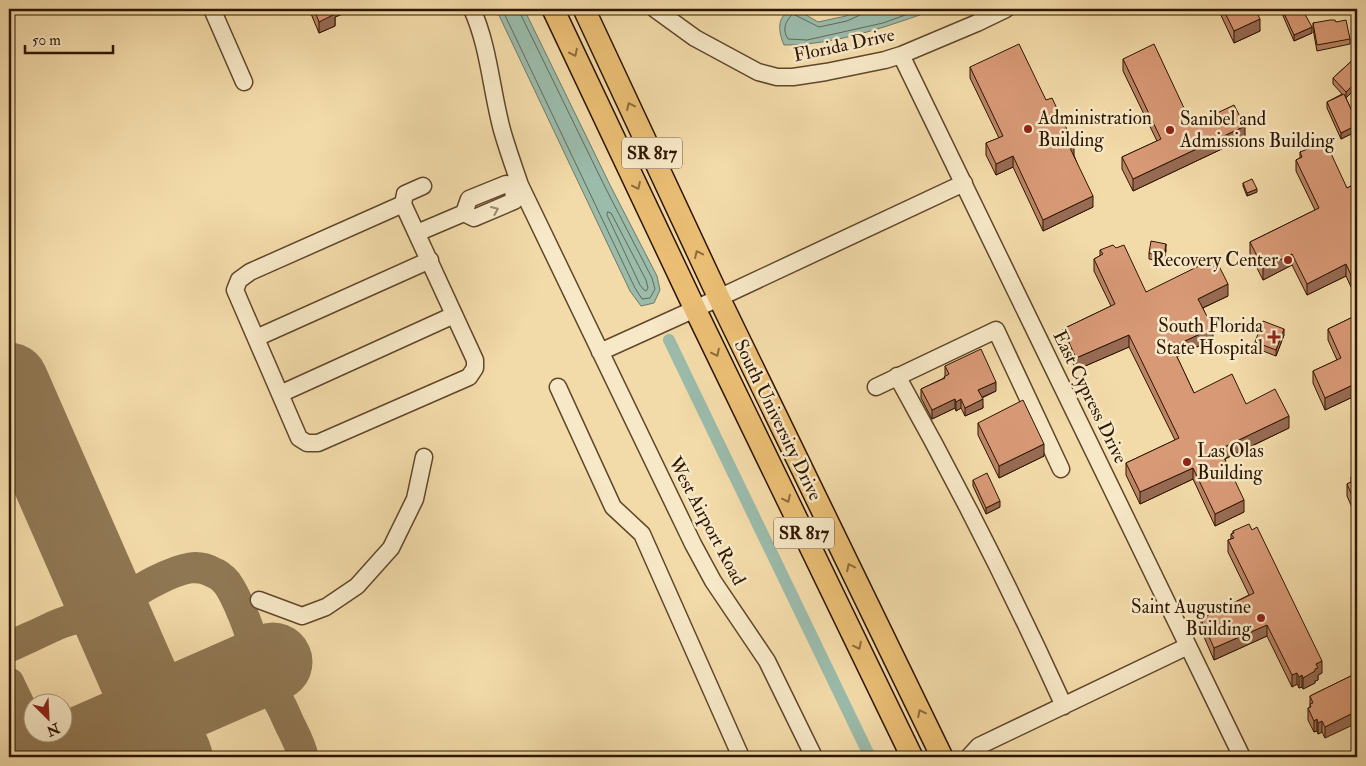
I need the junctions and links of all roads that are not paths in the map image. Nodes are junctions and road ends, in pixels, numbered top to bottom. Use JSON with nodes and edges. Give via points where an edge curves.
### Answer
{"nodes":[{"id":1,"x":212,"y":9,"type":"edge"},
{"id":2,"x":472,"y":9,"type":"edge"},
{"id":3,"x":553,"y":9,"type":"edge"},
{"id":4,"x":584,"y":9,"type":"edge"},
{"id":5,"x":655,"y":9,"type":"edge"},
{"id":6,"x":1006,"y":9,"type":"edge"},
{"id":7,"x":901,"y":55,"type":"junction"},
{"id":8,"x":244,"y":82,"type":"dead end"},
{"id":9,"x":964,"y":183,"type":"junction"},
{"id":10,"x":424,"y":186,"type":"dead end"},
{"id":11,"x":516,"y":187,"type":"junction"},
{"id":12,"x":403,"y":204,"type":"junction"},
{"id":13,"x":417,"y":233,"type":"junction"},
{"id":14,"x":430,"y":260,"type":"junction"},
{"id":15,"x":719,"y":298,"type":"junction"},
{"id":16,"x":695,"y":309,"type":"junction"},
{"id":17,"x":454,"y":315,"type":"junction"},
{"id":18,"x":256,"y":338,"type":"junction"},
{"id":19,"x":600,"y":352,"type":"junction"},
{"id":20,"x":897,"y":376,"type":"junction"},
{"id":21,"x":876,"y":386,"type":"dead end"},
{"id":22,"x":558,"y":387,"type":"dead end"},
{"id":23,"x":280,"y":394,"type":"junction"},
{"id":24,"x":424,"y":457,"type":"dead end"},
{"id":25,"x":1061,"y":469,"type":"dead end"},
{"id":26,"x":260,"y":600,"type":"dead end"},
{"id":27,"x":1188,"y":646,"type":"junction"},
{"id":28,"x":1064,"y":706,"type":"junction"},
{"id":29,"x":741,"y":757,"type":"edge"},
{"id":30,"x":814,"y":757,"type":"edge"},
{"id":31,"x":912,"y":757,"type":"edge"},
{"id":32,"x":942,"y":757,"type":"edge"},
{"id":33,"x":969,"y":757,"type":"edge"},
{"id":34,"x":1242,"y":757,"type":"edge"}],
"edges":[{"from":1,"to":8,"type":"street"},
{"from":2,"to":11,"type":"street","name":"West Airport Road","via":[[489,66]]},
{"from":3,"to":16,"type":"main road","name":"South University Drive","number":"SR 817","one_way":true},
{"from":15,"to":4,"type":"main road","name":"South University Drive","number":"SR 817","one_way":true},
{"from":5,"to":7,"type":"street","name":"Florida Drive","via":[[695,38],[758,72],[776,77],[792,77]]},
{"from":6,"to":7,"type":"street","name":"Florida Drive"},
{"from":7,"to":9,"type":"street","name":"East Cypress Drive"},
{"from":9,"to":15,"type":"street"},
{"from":9,"to":27,"type":"street","name":"East Cypress Drive"},
{"from":10,"to":12,"type":"street","via":[[405,194]]},
{"from":11,"to":13,"type":"street","via":[[506,184],[469,200],[464,213]]},
{"from":11,"to":19,"type":"street","name":"West Airport Road"},
{"from":12,"to":13,"type":"street"},
{"from":12,"to":18,"type":"street","via":[[250,272],[239,280],[235,290]]},
{"from":13,"to":14,"type":"street"},
{"from":14,"to":17,"type":"street"},
{"from":14,"to":18,"type":"street"},
{"from":15,"to":16,"type":"street"},
{"from":32,"to":15,"type":"main road","name":"South University Drive","number":"SR 817","one_way":true},
{"from":16,"to":19,"type":"street"},
{"from":16,"to":31,"type":"main road","name":"South University Drive","number":"SR 817","one_way":true},
{"from":17,"to":23,"type":"street"},
{"from":17,"to":23,"type":"street","via":[[475,360],[475,368],[469,377],[318,443],[307,443],[299,438]]},
{"from":18,"to":23,"type":"street"},
{"from":19,"to":30,"type":"street","name":"West Airport Road","via":[[693,544],[713,581],[767,661]]},
{"from":20,"to":21,"type":"street"},
{"from":20,"to":25,"type":"street","via":[[996,330]]},
{"from":20,"to":28,"type":"street","via":[[930,434]]},
{"from":22,"to":29,"type":"street","via":[[613,507],[642,534]]},
{"from":24,"to":26,"type":"street","via":[[415,499],[391,548],[357,586],[326,606],[302,616]]},
{"from":27,"to":28,"type":"street"},
{"from":27,"to":34,"type":"street","name":"East Cypress Drive"},
{"from":28,"to":33,"type":"street","via":[[979,746]]}]}
